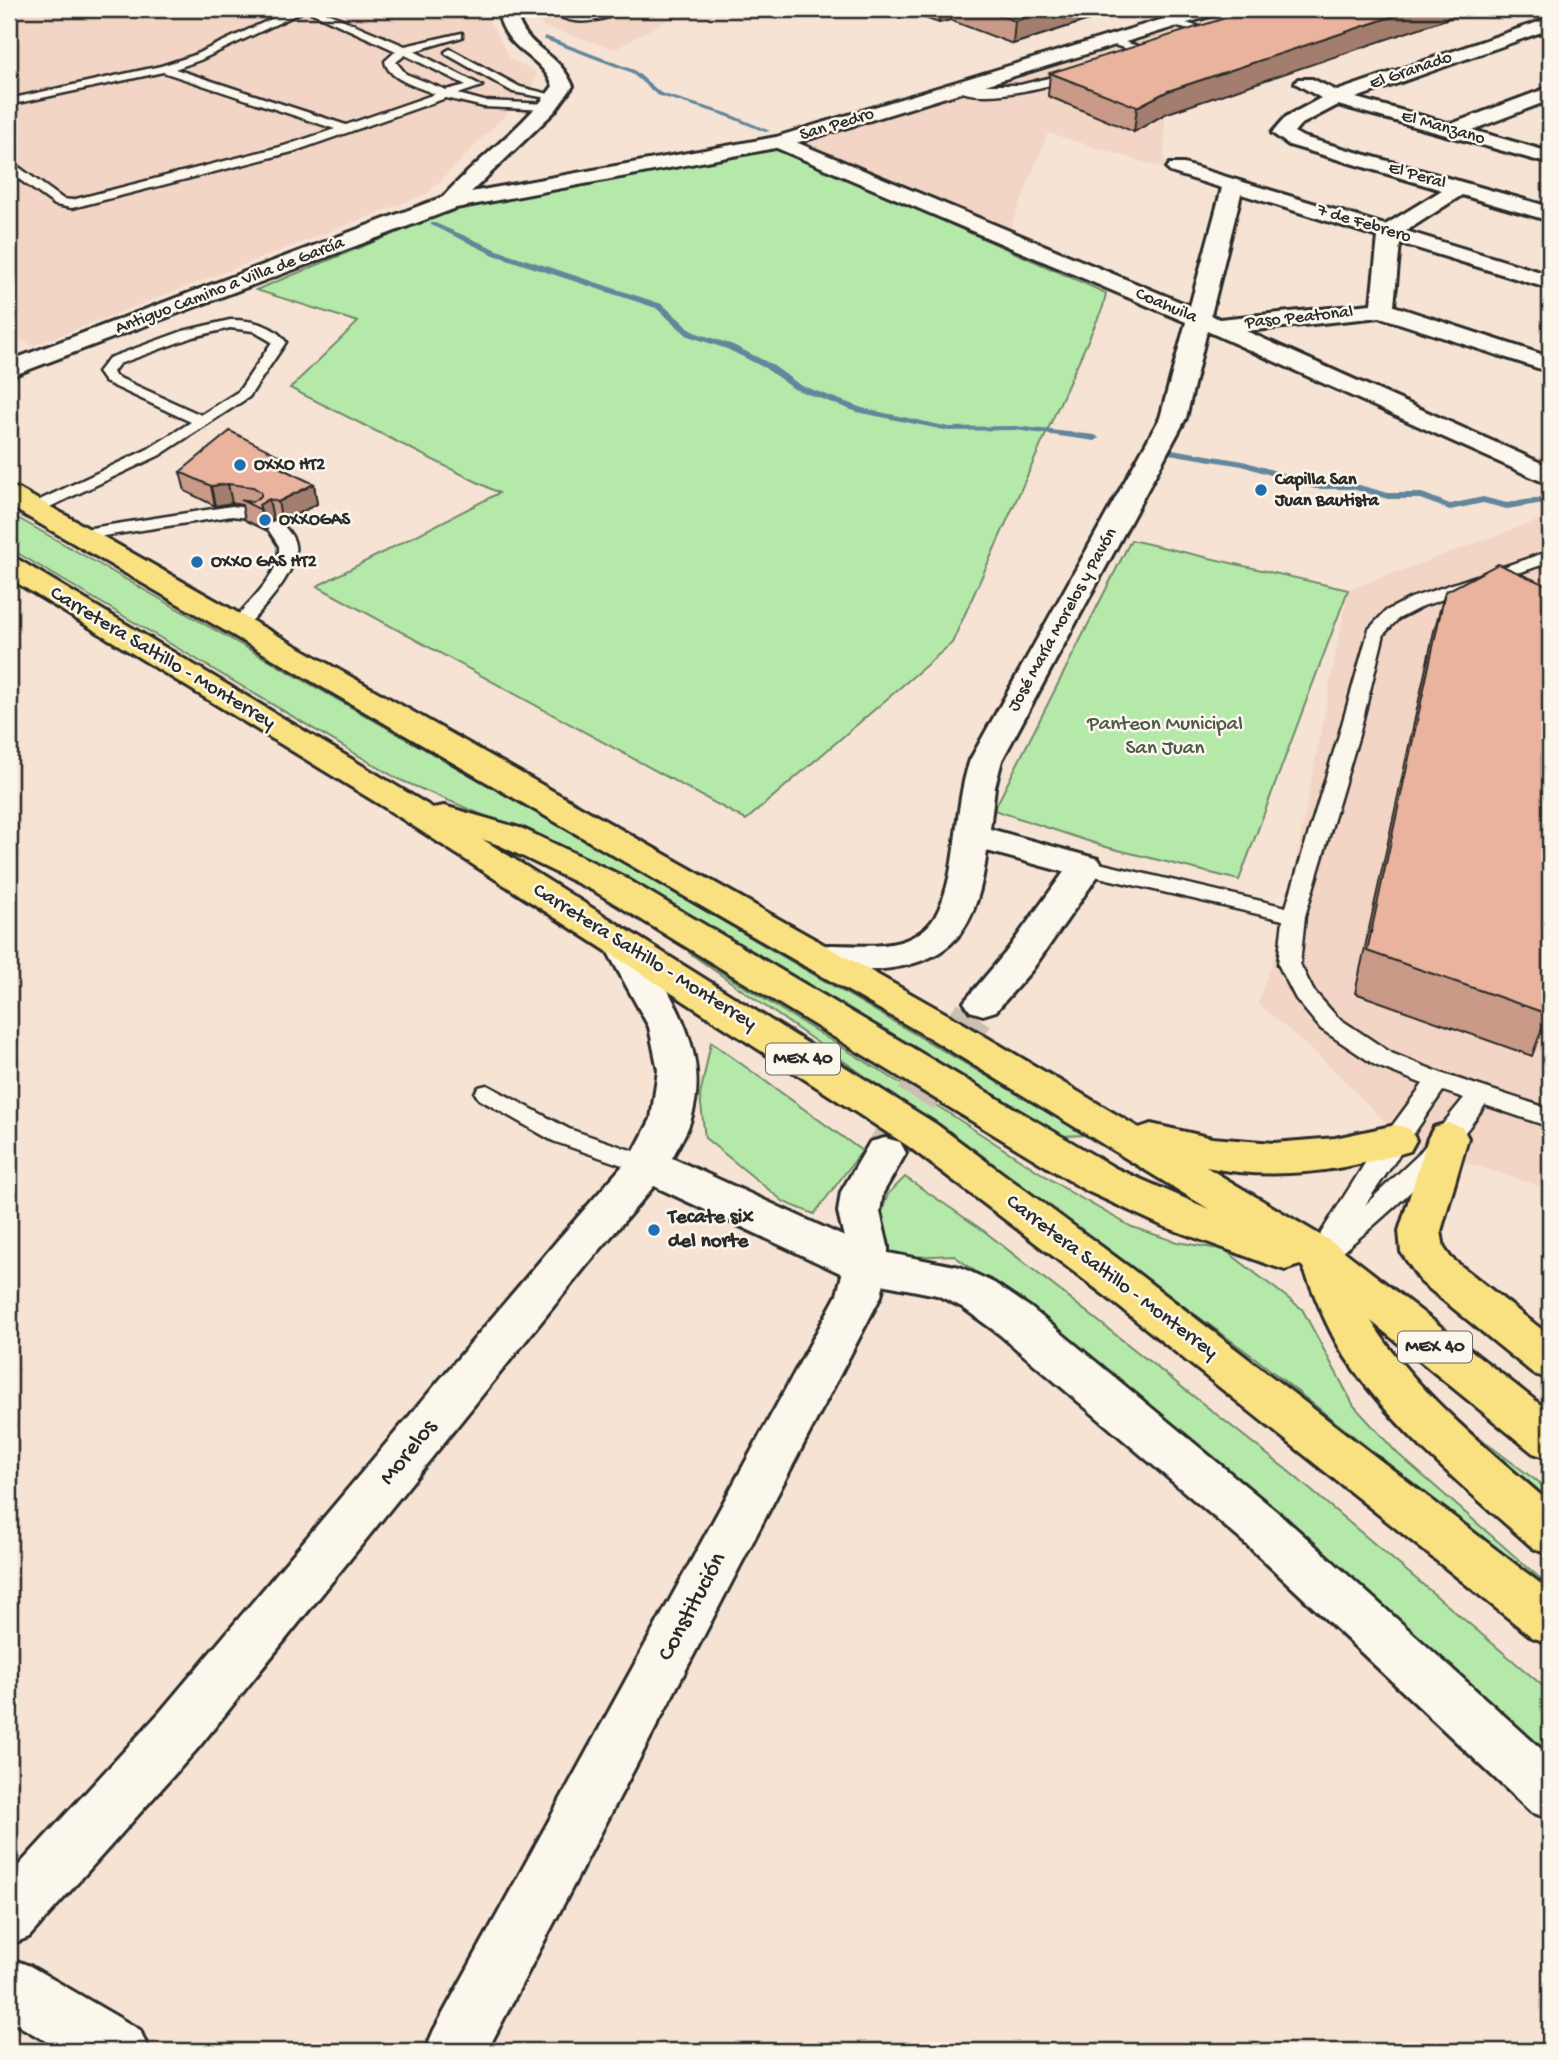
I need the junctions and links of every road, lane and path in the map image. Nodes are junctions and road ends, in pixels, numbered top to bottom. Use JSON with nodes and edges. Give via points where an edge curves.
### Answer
{"nodes":[{"id":1,"x":301,"y":9,"type":"edge"},
{"id":2,"x":310,"y":9,"type":"edge"},
{"id":3,"x":506,"y":9,"type":"edge"},
{"id":4,"x":556,"y":9,"type":"edge"},
{"id":5,"x":619,"y":9,"type":"edge"},
{"id":6,"x":1213,"y":23,"type":"edge"},
{"id":7,"x":1550,"y":23,"type":"edge"},
{"id":8,"x":458,"y":35,"type":"dead end"},
{"id":9,"x":1182,"y":40,"type":"edge"},
{"id":10,"x":1112,"y":41,"type":"junction"},
{"id":11,"x":1158,"y":48,"type":"edge"},
{"id":12,"x":404,"y":50,"type":"junction"},
{"id":13,"x":450,"y":52,"type":"dead end"},
{"id":14,"x":1146,"y":52,"type":"junction"},
{"id":15,"x":1049,"y":60,"type":"junction"},
{"id":16,"x":1121,"y":60,"type":"edge"},
{"id":17,"x":164,"y":69,"type":"junction"},
{"id":18,"x":1305,"y":83,"type":"dead end"},
{"id":19,"x":476,"y":86,"type":"junction"},
{"id":20,"x":961,"y":88,"type":"junction"},
{"id":21,"x":1550,"y":93,"type":"edge"},
{"id":22,"x":445,"y":94,"type":"junction"},
{"id":23,"x":1336,"y":97,"type":"junction"},
{"id":24,"x":553,"y":101,"type":"junction"},
{"id":25,"x":9,"y":102,"type":"edge"},
{"id":26,"x":503,"y":106,"type":"junction"},
{"id":27,"x":348,"y":129,"type":"junction"},
{"id":28,"x":1453,"y":131,"type":"junction"},
{"id":29,"x":1283,"y":136,"type":"joint"},
{"id":30,"x":779,"y":142,"type":"junction"},
{"id":31,"x":1550,"y":158,"type":"edge"},
{"id":32,"x":9,"y":166,"type":"edge"},
{"id":33,"x":1177,"y":168,"type":"dead end"},
{"id":34,"x":475,"y":174,"type":"junction"},
{"id":35,"x":1233,"y":185,"type":"junction"},
{"id":36,"x":1459,"y":188,"type":"junction"},
{"id":37,"x":526,"y":189,"type":"junction"},
{"id":38,"x":451,"y":202,"type":"junction"},
{"id":39,"x":1550,"y":214,"type":"edge"},
{"id":40,"x":1390,"y":231,"type":"junction"},
{"id":41,"x":1550,"y":282,"type":"edge"},
{"id":42,"x":1382,"y":310,"type":"junction"},
{"id":43,"x":1206,"y":322,"type":"junction"},
{"id":44,"x":1550,"y":365,"type":"edge"},
{"id":45,"x":9,"y":370,"type":"edge"},
{"id":46,"x":202,"y":421,"type":"junction"},
{"id":47,"x":1550,"y":477,"type":"edge"},
{"id":48,"x":21,"y":502,"type":"edge"},
{"id":49,"x":256,"y":513,"type":"edge"},
{"id":50,"x":274,"y":526,"type":"dead end"},
{"id":51,"x":78,"y":535,"type":"junction"},
{"id":52,"x":1550,"y":556,"type":"edge"},
{"id":53,"x":9,"y":566,"type":"edge"},
{"id":54,"x":238,"y":626,"type":"junction"},
{"id":55,"x":399,"y":802,"type":"junction"},
{"id":56,"x":971,"y":835,"type":"junction"},
{"id":57,"x":1086,"y":867,"type":"junction"},
{"id":58,"x":1293,"y":916,"type":"junction"},
{"id":59,"x":623,"y":947,"type":"junction"},
{"id":60,"x":817,"y":957,"type":"junction"},
{"id":61,"x":984,"y":1002,"type":"tunnel mouth"},
{"id":62,"x":1438,"y":1081,"type":"junction"},
{"id":63,"x":487,"y":1093,"type":"dead end"},
{"id":64,"x":1479,"y":1095,"type":"junction"},
{"id":65,"x":1550,"y":1118,"type":"edge"},
{"id":66,"x":1102,"y":1124,"type":"junction"},
{"id":67,"x":1448,"y":1138,"type":"junction"},
{"id":68,"x":1396,"y":1140,"type":"junction"},
{"id":69,"x":885,"y":1153,"type":"tunnel mouth"},
{"id":70,"x":648,"y":1165,"type":"junction"},
{"id":71,"x":1320,"y":1256,"type":"junction"},
{"id":72,"x":866,"y":1266,"type":"junction"},
{"id":73,"x":1550,"y":1362,"type":"edge"},
{"id":74,"x":1550,"y":1438,"type":"edge"},
{"id":75,"x":1550,"y":1533,"type":"edge"},
{"id":76,"x":1550,"y":1621,"type":"edge"},
{"id":77,"x":1550,"y":1793,"type":"edge"},
{"id":78,"x":9,"y":1917,"type":"edge"},
{"id":79,"x":9,"y":1987,"type":"edge"},
{"id":80,"x":119,"y":2051,"type":"edge"},
{"id":81,"x":455,"y":2051,"type":"edge"}],
"edges":[{"from":1,"to":17,"type":"lane"},
{"from":2,"to":12,"type":"lane"},
{"from":3,"to":24,"type":"street","via":[[516,40],[560,75],[563,86]]},
{"from":4,"to":5,"type":"lane","via":[[577,19]]},
{"from":6,"to":9,"type":"lane"},
{"from":6,"to":10,"type":"street","name":"San Pedro","via":[[1172,22]]},
{"from":7,"to":23,"type":"street","name":"El Granado"},
{"from":8,"to":12,"type":"lane"},
{"from":10,"to":14,"type":"lane"},
{"from":10,"to":15,"type":"street","name":"San Pedro"},
{"from":11,"to":14,"type":"lane"},
{"from":12,"to":19,"type":"lane"},
{"from":12,"to":22,"type":"lane","via":[[390,61],[391,67]]},
{"from":13,"to":24,"type":"lane","via":[[517,90]]},
{"from":14,"to":16,"type":"lane"},
{"from":15,"to":20,"type":"street","name":"San Pedro"},
{"from":15,"to":20,"type":"lane","via":[[1085,72],[1012,92]]},
{"from":17,"to":25,"type":"lane"},
{"from":17,"to":27,"type":"lane"},
{"from":18,"to":23,"type":"street","name":"El Manzano"},
{"from":19,"to":22,"type":"lane"},
{"from":19,"to":26,"type":"lane"},
{"from":20,"to":30,"type":"street","name":"San Pedro"},
{"from":21,"to":28,"type":"street"},
{"from":22,"to":26,"type":"lane"},
{"from":22,"to":27,"type":"lane"},
{"from":23,"to":28,"type":"street","name":"El Manzano"},
{"from":23,"to":29,"type":"street","name":"El Granado","via":[[1293,121]]},
{"from":24,"to":26,"type":"lane"},
{"from":24,"to":34,"type":"street"},
{"from":27,"to":32,"type":"lane","via":[[288,149],[72,204],[59,202]]},
{"from":28,"to":31,"type":"street","name":"El Manzano"},
{"from":29,"to":36,"type":"street","name":"El Peral"},
{"from":30,"to":37,"type":"street","name":"San Pedro"},
{"from":30,"to":43,"type":"street","name":"Coahuila"},
{"from":33,"to":35,"type":"street","name":"7 de Febrero"},
{"from":34,"to":37,"type":"street","via":[[496,186]]},
{"from":34,"to":38,"type":"street"},
{"from":35,"to":40,"type":"street","name":"7 de Febrero"},
{"from":35,"to":43,"type":"street","name":"José María Morelos y Pavón"},
{"from":36,"to":39,"type":"street","name":"El Peral"},
{"from":36,"to":40,"type":"street"},
{"from":37,"to":38,"type":"street","name":"San Pedro"},
{"from":38,"to":45,"type":"street","name":"Antiguo Camino a Villa de García"},
{"from":40,"to":41,"type":"street","name":"7 de Febrero"},
{"from":40,"to":42,"type":"street"},
{"from":42,"to":43,"type":"street","name":"Paso Peatonal"},
{"from":42,"to":44,"type":"street"},
{"from":43,"to":47,"type":"street","name":"Coahuila"},
{"from":43,"to":56,"type":"street","name":"José María Morelos y Pavón","via":[[1173,418],[986,760]]},
{"from":46,"to":46,"type":"lane","via":[[244,394],[279,339],[232,324],[107,366],[110,379]]},
{"from":46,"to":48,"type":"lane","via":[[154,452]]},
{"from":48,"to":51,"type":"main road","number":"MEX 40"},
{"from":49,"to":51,"type":"lane","via":[[233,511]]},
{"from":50,"to":54,"type":"lane","via":[[286,539],[288,554]]},
{"from":51,"to":54,"type":"main road","number":"MEX 40"},
{"from":52,"to":58,"type":"lane","via":[[1417,602],[1392,615],[1375,633]]},
{"from":53,"to":55,"type":"main road","name":"Carretera Saltillo - Monterrey","number":"MEX 40"},
{"from":54,"to":60,"type":"main road","number":"MEX 40"},
{"from":55,"to":59,"type":"main road","name":"Carretera Saltillo - Monterrey","number":"MEX 40"},
{"from":55,"to":71,"type":"main road","via":[[511,837],[608,884],[1138,1199],[1306,1259]]},
{"from":56,"to":57,"type":"street"},
{"from":56,"to":60,"type":"street","name":"José María Morelos y Pavón","via":[[960,900],[936,939],[880,958]]},
{"from":57,"to":58,"type":"lane"},
{"from":57,"to":61,"type":"street"},
{"from":58,"to":62,"type":"lane","via":[[1289,964],[1304,994],[1329,1023],[1383,1059]]},
{"from":59,"to":70,"type":"street","name":"Morelos","via":[[668,1027],[678,1070],[671,1119]]},
{"from":59,"to":76,"type":"main road","name":"Carretera Saltillo - Monterrey","number":"MEX 40","via":[[922,1135],[1162,1316]]},
{"from":60,"to":66,"type":"main road","number":"MEX 40"},
{"from":62,"to":64,"type":"lane"},
{"from":62,"to":68,"type":"lane"},
{"from":63,"to":70,"type":"lane","via":[[561,1135]]},
{"from":64,"to":65,"type":"lane"},
{"from":64,"to":67,"type":"lane"},
{"from":66,"to":68,"type":"main road","via":[[1211,1154],[1261,1160],[1309,1159]]},
{"from":66,"to":71,"type":"main road","number":"MEX 40"},
{"from":67,"to":71,"type":"lane","via":[[1409,1182]]},
{"from":67,"to":73,"type":"main road","via":[[1420,1231],[1423,1252],[1436,1270]]},
{"from":68,"to":71,"type":"lane"},
{"from":69,"to":72,"type":"street","name":"Constitución","via":[[862,1192],[859,1212],[867,1246]]},
{"from":70,"to":72,"type":"street"},
{"from":70,"to":78,"type":"street","name":"Morelos","via":[[187,1720]]},
{"from":71,"to":74,"type":"main road","number":"MEX 40"},
{"from":71,"to":75,"type":"main road","via":[[1359,1341],[1379,1369],[1411,1407]]},
{"from":72,"to":77,"type":"street","via":[[945,1279],[1015,1321],[1264,1530]]},
{"from":72,"to":81,"type":"street","name":"Constitución","via":[[855,1303]]},
{"from":79,"to":80,"type":"street"}]}
